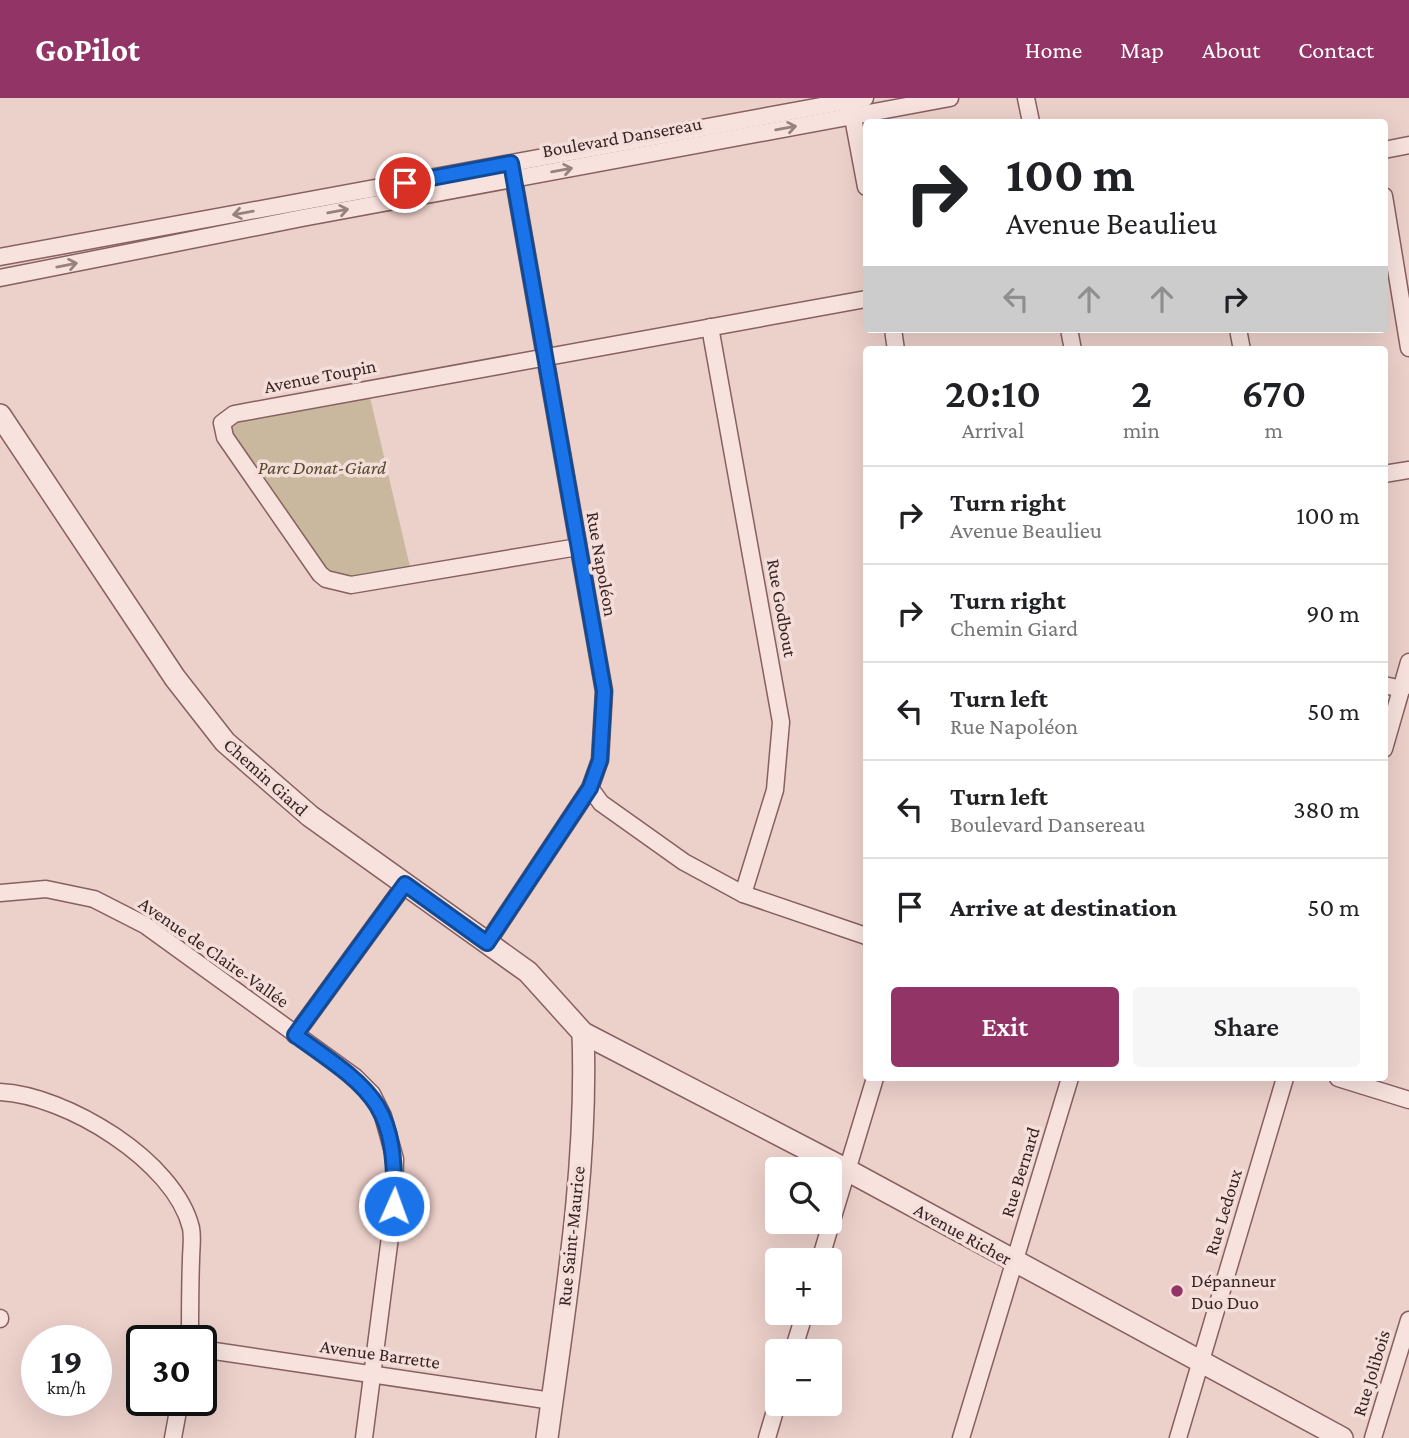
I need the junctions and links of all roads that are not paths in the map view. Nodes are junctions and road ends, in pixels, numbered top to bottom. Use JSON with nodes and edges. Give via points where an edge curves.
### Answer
{"nodes":[{"id":1,"x":950,"y":98,"type":"edge"},
{"id":2,"x":1026,"y":98,"type":"edge"},
{"id":3,"x":856,"y":105,"type":"edge"},
{"id":4,"x":1030,"y":119,"type":"edge"},
{"id":5,"x":1409,"y":145,"type":"edge"},
{"id":6,"x":1388,"y":149,"type":"edge"},
{"id":7,"x":863,"y":162,"type":"edge"},
{"id":8,"x":512,"y":171,"type":"junction"},
{"id":9,"x":300,"y":210,"type":"junction"},
{"id":10,"x":1388,"y":220,"type":"edge"},
{"id":11,"x":0,"y":257,"type":"edge"},
{"id":12,"x":0,"y":278,"type":"edge"},
{"id":13,"x":863,"y":300,"type":"edge"},
{"id":14,"x":710,"y":327,"type":"junction"},
{"id":15,"x":1409,"y":348,"type":"edge"},
{"id":16,"x":545,"y":357,"type":"junction"},
{"id":17,"x":0,"y":415,"type":"edge"},
{"id":18,"x":1409,"y":470,"type":"edge"},
{"id":19,"x":1388,"y":473,"type":"edge"},
{"id":20,"x":578,"y":547,"type":"junction"},
{"id":21,"x":1409,"y":662,"type":"edge"},
{"id":22,"x":1388,"y":686,"type":"edge"},
{"id":23,"x":1402,"y":689,"type":"junction"},
{"id":24,"x":1388,"y":736,"type":"edge"},
{"id":25,"x":590,"y":788,"type":"junction"},
{"id":26,"x":405,"y":884,"type":"junction"},
{"id":27,"x":0,"y":893,"type":"edge"},
{"id":28,"x":743,"y":894,"type":"junction"},
{"id":29,"x":863,"y":935,"type":"edge"},
{"id":30,"x":487,"y":943,"type":"junction"},
{"id":31,"x":583,"y":1033,"type":"junction"},
{"id":32,"x":295,"y":1035,"type":"junction"},
{"id":33,"x":873,"y":1081,"type":"edge"},
{"id":34,"x":1069,"y":1081,"type":"edge"},
{"id":35,"x":1284,"y":1081,"type":"edge"},
{"id":36,"x":1348,"y":1081,"type":"edge"},
{"id":37,"x":0,"y":1092,"type":"edge"},
{"id":38,"x":1409,"y":1100,"type":"edge"},
{"id":39,"x":847,"y":1170,"type":"junction"},
{"id":40,"x":824,"y":1248,"type":"edge"},
{"id":41,"x":1014,"y":1262,"type":"junction"},
{"id":42,"x":1409,"y":1320,"type":"edge"},
{"id":43,"x":190,"y":1325,"type":"edge"},
{"id":44,"x":217,"y":1351,"type":"edge"},
{"id":45,"x":1200,"y":1363,"type":"junction"},
{"id":46,"x":372,"y":1374,"type":"junction"},
{"id":47,"x":552,"y":1401,"type":"junction"},
{"id":48,"x":177,"y":1416,"type":"edge"},
{"id":49,"x":774,"y":1416,"type":"edge"},
{"id":50,"x":173,"y":1438,"type":"edge"},
{"id":51,"x":364,"y":1438,"type":"edge"},
{"id":52,"x":547,"y":1438,"type":"edge"},
{"id":53,"x":767,"y":1438,"type":"edge"},
{"id":54,"x":961,"y":1438,"type":"edge"},
{"id":55,"x":1178,"y":1438,"type":"edge"},
{"id":56,"x":1342,"y":1438,"type":"edge"},
{"id":57,"x":1373,"y":1438,"type":"edge"}],
"edges":[{"from":1,"to":3,"type":"street","name":"Boulevard Dansereau"},
{"from":2,"to":4,"type":"street"},
{"from":3,"to":7,"type":"street"},
{"from":3,"to":8,"type":"street","name":"Boulevard Dansereau"},
{"from":5,"to":6,"type":"street"},
{"from":8,"to":9,"type":"street","name":"Boulevard Dansereau"},
{"from":8,"to":16,"type":"street","name":"Rue Napoléon"},
{"from":9,"to":11,"type":"street","name":"Boulevard Dansereau","one_way":true},
{"from":12,"to":9,"type":"street","name":"Boulevard Dansereau","one_way":true},
{"from":10,"to":15,"type":"street"},
{"from":13,"to":14,"type":"street","name":"Avenue Toupin"},
{"from":14,"to":16,"type":"street","name":"Avenue Toupin"},
{"from":14,"to":28,"type":"street","name":"Rue Godbout","via":[[781,722],[775,790]]},
{"from":16,"to":20,"type":"street","name":"Rue Napoléon"},
{"from":16,"to":20,"type":"street","name":"Avenue Toupin","via":[[234,414],[222,423],[225,438],[326,579],[351,585]]},
{"from":17,"to":26,"type":"street","name":"Chemin Giard","via":[[175,678],[225,743],[310,816]]},
{"from":18,"to":19,"type":"street"},
{"from":20,"to":25,"type":"street","name":"Rue Napoléon","via":[[604,691],[600,760]]},
{"from":21,"to":23,"type":"street"},
{"from":22,"to":23,"type":"street"},
{"from":23,"to":24,"type":"street"},
{"from":25,"to":28,"type":"street","via":[[601,803],[684,862]]},
{"from":25,"to":30,"type":"street","name":"Rue Napoléon"},
{"from":26,"to":30,"type":"street","name":"Chemin Giard"},
{"from":26,"to":32,"type":"street"},
{"from":27,"to":32,"type":"street","name":"Avenue de Claire-Vallée","via":[[46,889],[94,899],[145,925]]},
{"from":28,"to":29,"type":"street"},
{"from":30,"to":31,"type":"street","name":"Chemin Giard","via":[[528,972]]},
{"from":31,"to":39,"type":"street","name":"Avenue Richer"},
{"from":31,"to":47,"type":"street","name":"Rue Saint-Maurice","via":[[585,1090],[575,1220]]},
{"from":32,"to":46,"type":"street","name":"Avenue de Claire-Vallée","via":[[372,1094],[395,1159],[394,1206]]},
{"from":33,"to":39,"type":"street"},
{"from":34,"to":41,"type":"street","name":"Rue Bernard"},
{"from":35,"to":45,"type":"street","name":"Rue Ledoux"},
{"from":36,"to":38,"type":"street"},
{"from":37,"to":43,"type":"street","via":[[20,1093],[71,1111],[117,1139],[173,1187],[191,1229]]},
{"from":39,"to":40,"type":"street"},
{"from":39,"to":41,"type":"street","name":"Avenue Richer"},
{"from":41,"to":45,"type":"street","name":"Avenue Richer"},
{"from":41,"to":54,"type":"street","name":"Rue Bernard"},
{"from":42,"to":57,"type":"street","name":"Rue Jolibois"},
{"from":44,"to":46,"type":"street","name":"Avenue Barrette"},
{"from":45,"to":55,"type":"street","name":"Rue Ledoux"},
{"from":45,"to":56,"type":"street","name":"Avenue Richer"},
{"from":46,"to":47,"type":"street","name":"Avenue Barrette"},
{"from":46,"to":51,"type":"street","name":"Avenue de Claire-Vallée"},
{"from":47,"to":52,"type":"street","name":"Rue Saint-Maurice"},
{"from":48,"to":50,"type":"street"},
{"from":49,"to":53,"type":"street"}]}
